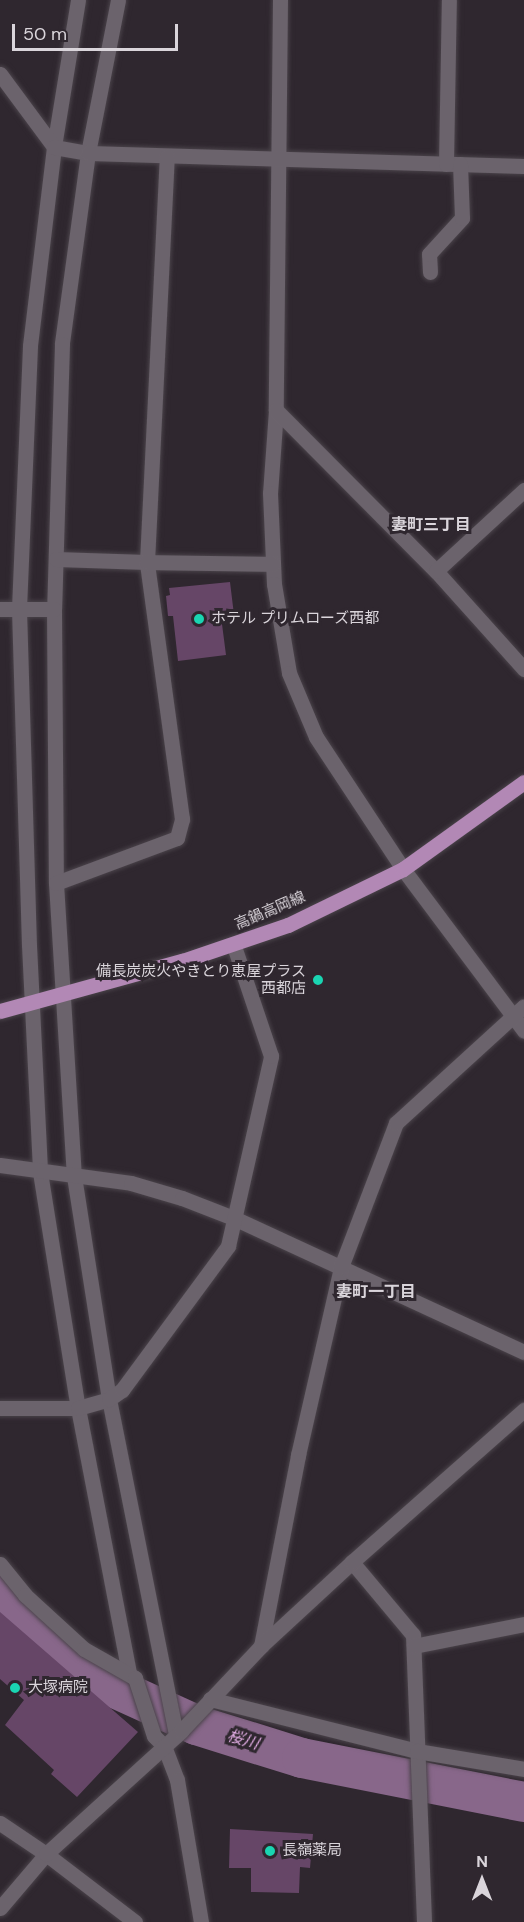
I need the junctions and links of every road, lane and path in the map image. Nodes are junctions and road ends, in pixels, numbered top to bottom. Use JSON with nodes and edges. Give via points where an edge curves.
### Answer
{"nodes":[{"id":1,"x":78,"y":0,"type":"edge"},
{"id":2,"x":118,"y":0,"type":"edge"},
{"id":3,"x":280,"y":0,"type":"edge"},
{"id":4,"x":449,"y":0,"type":"edge"},
{"id":5,"x":0,"y":74,"type":"edge"},
{"id":6,"x":54,"y":147,"type":"junction"},
{"id":7,"x":88,"y":153,"type":"junction"},
{"id":8,"x":167,"y":156,"type":"junction"},
{"id":9,"x":276,"y":160,"type":"junction"},
{"id":10,"x":453,"y":164,"type":"junction"},
{"id":11,"x":524,"y":166,"type":"edge"},
{"id":12,"x":430,"y":272,"type":"dead end"},
{"id":13,"x":276,"y":410,"type":"junction"},
{"id":14,"x":524,"y":490,"type":"edge"},
{"id":15,"x":56,"y":559,"type":"junction"},
{"id":16,"x":147,"y":562,"type":"junction"},
{"id":17,"x":273,"y":564,"type":"junction"},
{"id":18,"x":436,"y":571,"type":"junction"},
{"id":19,"x":0,"y":609,"type":"edge"},
{"id":20,"x":19,"y":609,"type":"junction"},
{"id":21,"x":54,"y":609,"type":"junction"},
{"id":22,"x":524,"y":669,"type":"edge"},
{"id":23,"x":524,"y":782,"type":"edge"},
{"id":24,"x":403,"y":869,"type":"junction"},
{"id":25,"x":56,"y":883,"type":"junction"},
{"id":26,"x":234,"y":946,"type":"junction"},
{"id":27,"x":62,"y":996,"type":"junction"},
{"id":28,"x":31,"y":1003,"type":"junction"},
{"id":29,"x":0,"y":1011,"type":"edge"},
{"id":30,"x":518,"y":1011,"type":"edge"},
{"id":31,"x":524,"y":1031,"type":"edge"},
{"id":32,"x":0,"y":1166,"type":"edge"},
{"id":33,"x":40,"y":1172,"type":"junction"},
{"id":34,"x":74,"y":1176,"type":"junction"},
{"id":35,"x":236,"y":1219,"type":"junction"},
{"id":36,"x":341,"y":1267,"type":"junction"},
{"id":37,"x":524,"y":1352,"type":"edge"},
{"id":38,"x":109,"y":1399,"type":"junction"},
{"id":39,"x":0,"y":1408,"type":"edge"},
{"id":40,"x":78,"y":1408,"type":"junction"},
{"id":41,"x":524,"y":1410,"type":"edge"},
{"id":42,"x":352,"y":1562,"type":"junction"},
{"id":43,"x":0,"y":1564,"type":"edge"},
{"id":44,"x":524,"y":1624,"type":"edge"},
{"id":45,"x":261,"y":1646,"type":"junction"},
{"id":46,"x":414,"y":1646,"type":"junction"},
{"id":47,"x":132,"y":1675,"type":"junction"},
{"id":48,"x":207,"y":1702,"type":"junction"},
{"id":49,"x":170,"y":1735,"type":"junction"},
{"id":50,"x":417,"y":1756,"type":"junction"},
{"id":51,"x":524,"y":1769,"type":"edge"},
{"id":52,"x":0,"y":1823,"type":"edge"},
{"id":53,"x":46,"y":1854,"type":"junction"},
{"id":54,"x":0,"y":1908,"type":"edge"},
{"id":55,"x":135,"y":1922,"type":"edge"},
{"id":56,"x":201,"y":1922,"type":"edge"},
{"id":57,"x":424,"y":1922,"type":"edge"}],
"edges":[{"from":1,"to":6,"type":"street"},
{"from":2,"to":7,"type":"street"},
{"from":3,"to":9,"type":"street"},
{"from":4,"to":10,"type":"street"},
{"from":5,"to":6,"type":"street"},
{"from":6,"to":7,"type":"street"},
{"from":6,"to":20,"type":"street","via":[[30,346]]},
{"from":7,"to":8,"type":"street"},
{"from":7,"to":15,"type":"street","via":[[62,344]]},
{"from":8,"to":9,"type":"street"},
{"from":8,"to":16,"type":"street"},
{"from":9,"to":10,"type":"street"},
{"from":9,"to":13,"type":"street"},
{"from":10,"to":11,"type":"street"},
{"from":10,"to":12,"type":"street","via":[[462,218],[429,254]]},
{"from":13,"to":17,"type":"street","via":[[270,493]]},
{"from":13,"to":18,"type":"street"},
{"from":14,"to":18,"type":"street"},
{"from":15,"to":16,"type":"street"},
{"from":15,"to":21,"type":"street"},
{"from":16,"to":17,"type":"street"},
{"from":16,"to":25,"type":"street","via":[[182,819],[177,838]]},
{"from":17,"to":24,"type":"street","via":[[289,673],[316,737]]},
{"from":18,"to":22,"type":"street"},
{"from":19,"to":20,"type":"street"},
{"from":20,"to":21,"type":"street"},
{"from":20,"to":28,"type":"street"},
{"from":21,"to":25,"type":"street"},
{"from":23,"to":24,"type":"main road","name":"高鍋高岡線"},
{"from":24,"to":26,"type":"main road","name":"高鍋高岡線","via":[[288,925]]},
{"from":24,"to":30,"type":"street"},
{"from":25,"to":27,"type":"street"},
{"from":26,"to":27,"type":"main road","name":"高鍋高岡線"},
{"from":26,"to":35,"type":"street","via":[[271,1056]]},
{"from":27,"to":28,"type":"main road","name":"高鍋高岡線"},
{"from":27,"to":34,"type":"street"},
{"from":28,"to":29,"type":"main road","name":"高鍋高岡線"},
{"from":28,"to":33,"type":"street"},
{"from":30,"to":31,"type":"street"},
{"from":30,"to":36,"type":"street","via":[[396,1123]]},
{"from":32,"to":33,"type":"street"},
{"from":33,"to":34,"type":"street"},
{"from":33,"to":40,"type":"street"},
{"from":34,"to":35,"type":"street","via":[[131,1183]]},
{"from":34,"to":38,"type":"street"},
{"from":35,"to":36,"type":"street"},
{"from":35,"to":38,"type":"street","via":[[228,1246],[122,1390]]},
{"from":36,"to":37,"type":"street"},
{"from":36,"to":45,"type":"street","via":[[298,1455]]},
{"from":38,"to":40,"type":"street"},
{"from":38,"to":49,"type":"street","via":[[164,1671]]},
{"from":39,"to":40,"type":"street"},
{"from":40,"to":47,"type":"street"},
{"from":41,"to":42,"type":"street"},
{"from":42,"to":45,"type":"street"},
{"from":42,"to":46,"type":"street","via":[[413,1635]]},
{"from":43,"to":47,"type":"street","via":[[25,1595],[84,1649]]},
{"from":44,"to":46,"type":"street"},
{"from":45,"to":48,"type":"street"},
{"from":46,"to":50,"type":"street"},
{"from":47,"to":49,"type":"street"},
{"from":48,"to":49,"type":"street"},
{"from":48,"to":50,"type":"street"},
{"from":49,"to":53,"type":"street"},
{"from":49,"to":56,"type":"street"},
{"from":50,"to":51,"type":"street"},
{"from":50,"to":57,"type":"street"},
{"from":52,"to":53,"type":"street"},
{"from":53,"to":54,"type":"street"},
{"from":53,"to":55,"type":"street"}]}
